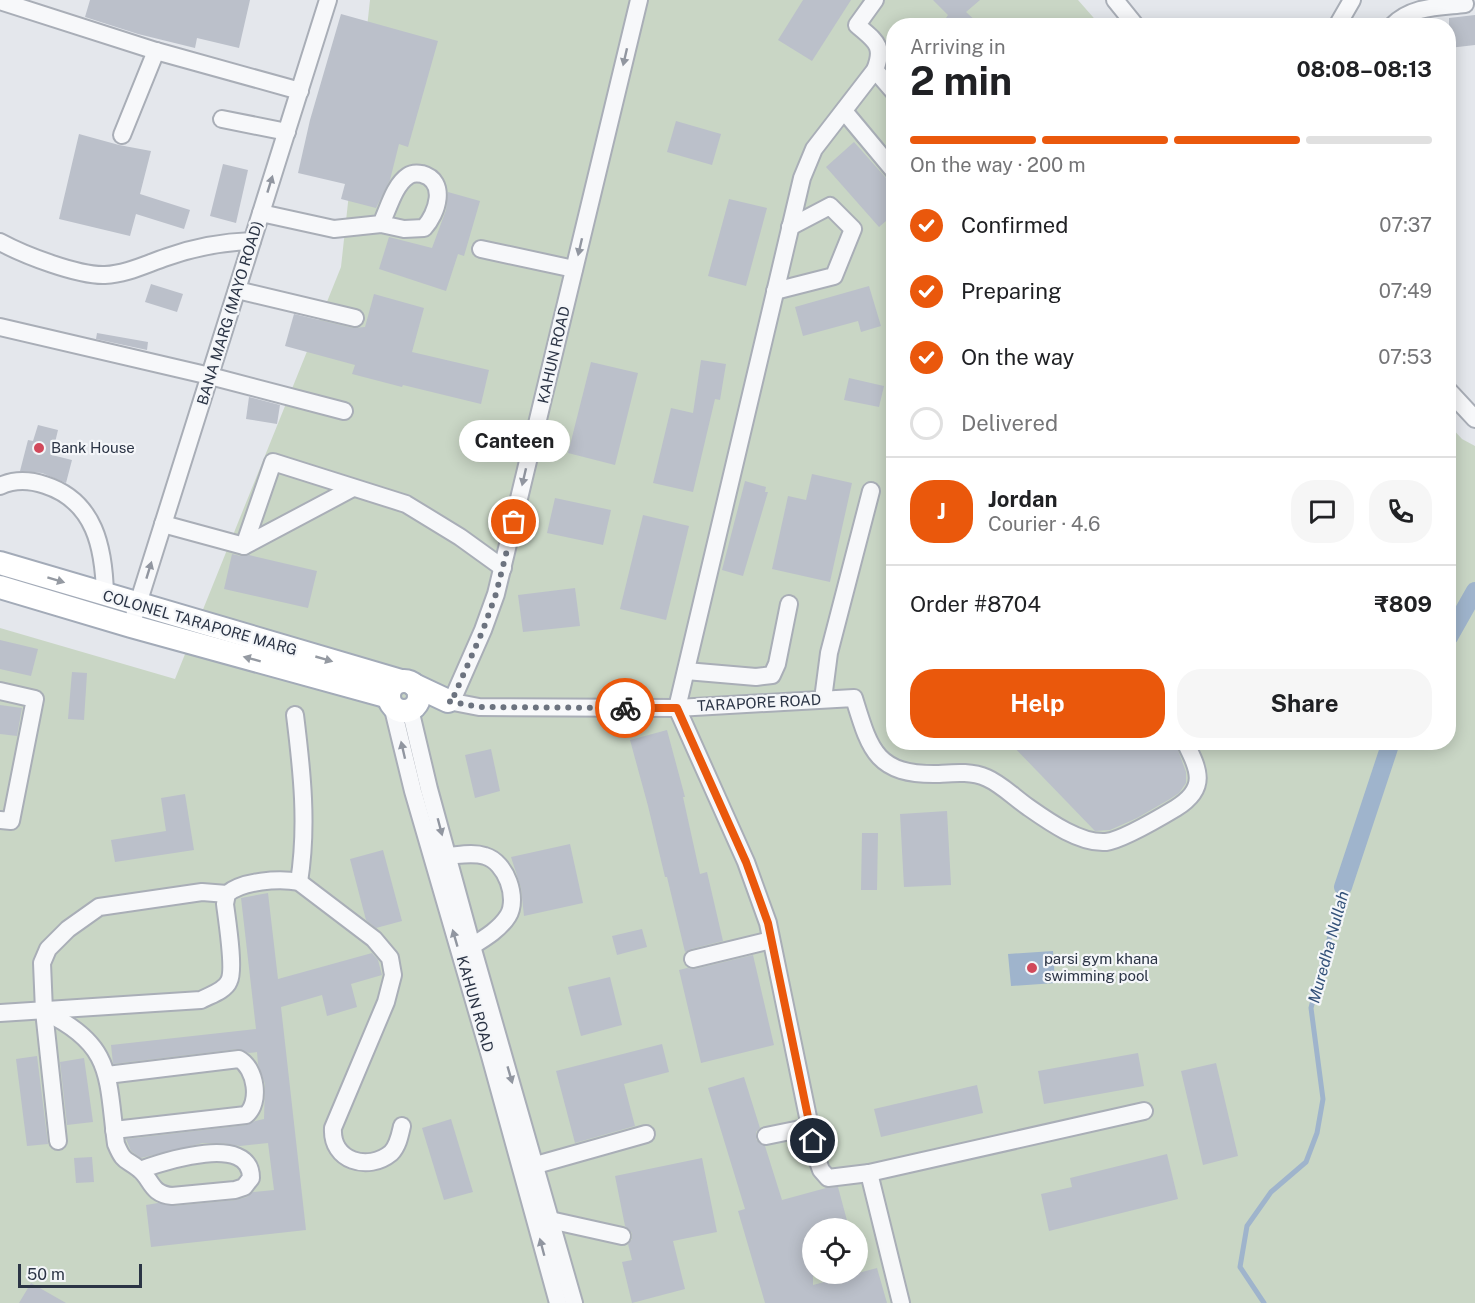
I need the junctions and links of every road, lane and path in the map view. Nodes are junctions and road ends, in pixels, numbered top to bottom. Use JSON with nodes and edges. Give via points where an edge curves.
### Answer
{"nodes":[{"id":1,"x":328,"y":0,"type":"edge"},
{"id":2,"x":639,"y":0,"type":"edge"},
{"id":3,"x":875,"y":0,"type":"edge"},
{"id":4,"x":1115,"y":0,"type":"edge"},
{"id":5,"x":1352,"y":0,"type":"edge"},
{"id":6,"x":8,"y":2,"type":"edge"},
{"id":7,"x":1465,"y":4,"type":"dead end"},
{"id":8,"x":1130,"y":18,"type":"edge"},
{"id":9,"x":1342,"y":18,"type":"edge"},
{"id":10,"x":1399,"y":18,"type":"edge"},
{"id":11,"x":156,"y":51,"type":"junction"},
{"id":12,"x":874,"y":70,"type":"junction"},
{"id":13,"x":886,"y":83,"type":"edge"},
{"id":14,"x":300,"y":91,"type":"junction"},
{"id":15,"x":844,"y":111,"type":"junction"},
{"id":16,"x":222,"y":119,"type":"dead end"},
{"id":17,"x":287,"y":132,"type":"junction"},
{"id":18,"x":122,"y":135,"type":"dead end"},
{"id":19,"x":886,"y":161,"type":"edge"},
{"id":20,"x":261,"y":213,"type":"junction"},
{"id":21,"x":381,"y":224,"type":"dead end"},
{"id":22,"x":790,"y":227,"type":"junction"},
{"id":23,"x":252,"y":241,"type":"junction"},
{"id":24,"x":0,"y":242,"type":"edge"},
{"id":25,"x":481,"y":249,"type":"dead end"},
{"id":26,"x":574,"y":269,"type":"junction"},
{"id":27,"x":237,"y":290,"type":"junction"},
{"id":28,"x":775,"y":291,"type":"junction"},
{"id":29,"x":355,"y":318,"type":"dead end"},
{"id":30,"x":0,"y":327,"type":"edge"},
{"id":31,"x":210,"y":376,"type":"junction"},
{"id":32,"x":1456,"y":398,"type":"edge"},
{"id":33,"x":344,"y":411,"type":"dead end"},
{"id":34,"x":1475,"y":418,"type":"edge"},
{"id":35,"x":0,"y":486,"type":"edge"},
{"id":36,"x":353,"y":488,"type":"junction"},
{"id":37,"x":871,"y":490,"type":"dead end"},
{"id":38,"x":163,"y":524,"type":"junction"},
{"id":39,"x":244,"y":546,"type":"junction"},
{"id":40,"x":0,"y":563,"type":"edge"},
{"id":41,"x":503,"y":568,"type":"junction"},
{"id":42,"x":0,"y":586,"type":"edge"},
{"id":43,"x":105,"y":595,"type":"junction"},
{"id":44,"x":789,"y":604,"type":"dead end"},
{"id":45,"x":135,"y":615,"type":"junction"},
{"id":46,"x":686,"y":671,"type":"junction"},
{"id":47,"x":0,"y":691,"type":"edge"},
{"id":48,"x":403,"y":697,"type":"junction"},
{"id":49,"x":823,"y":699,"type":"junction"},
{"id":50,"x":448,"y":701,"type":"junction"},
{"id":51,"x":677,"y":708,"type":"junction"},
{"id":52,"x":295,"y":715,"type":"dead end"},
{"id":53,"x":1189,"y":750,"type":"edge"},
{"id":54,"x":0,"y":820,"type":"edge"},
{"id":55,"x":448,"y":856,"type":"junction"},
{"id":56,"x":299,"y":882,"type":"junction"},
{"id":57,"x":227,"y":894,"type":"junction"},
{"id":58,"x":771,"y":940,"type":"junction"},
{"id":59,"x":472,"y":946,"type":"junction"},
{"id":60,"x":693,"y":959,"type":"dead end"},
{"id":61,"x":44,"y":1011,"type":"junction"},
{"id":62,"x":0,"y":1013,"type":"edge"},
{"id":63,"x":107,"y":1075,"type":"junction"},
{"id":64,"x":1144,"y":1111,"type":"dead end"},
{"id":65,"x":402,"y":1126,"type":"dead end"},
{"id":66,"x":810,"y":1127,"type":"junction"},
{"id":67,"x":114,"y":1130,"type":"junction"},
{"id":68,"x":646,"y":1134,"type":"dead end"},
{"id":69,"x":765,"y":1136,"type":"dead end"},
{"id":70,"x":58,"y":1141,"type":"dead end"},
{"id":71,"x":536,"y":1165,"type":"junction"},
{"id":72,"x":140,"y":1170,"type":"junction"},
{"id":73,"x":869,"y":1173,"type":"junction"},
{"id":74,"x":550,"y":1220,"type":"junction"},
{"id":75,"x":622,"y":1236,"type":"dead end"},
{"id":76,"x":558,"y":1303,"type":"edge"},
{"id":77,"x":574,"y":1303,"type":"edge"},
{"id":78,"x":901,"y":1303,"type":"edge"}],
"edges":[{"from":1,"to":14,"type":"street","name":"BANA MARG (MAYO ROAD)"},
{"from":2,"to":26,"type":"street","name":"KAHUN ROAD","one_way":true},
{"from":3,"to":12,"type":"street","via":[[857,25],[879,48]]},
{"from":4,"to":8,"type":"street"},
{"from":5,"to":9,"type":"street"},
{"from":6,"to":11,"type":"street"},
{"from":7,"to":10,"type":"street","via":[[1417,9]]},
{"from":11,"to":14,"type":"street"},
{"from":11,"to":18,"type":"street"},
{"from":12,"to":13,"type":"street"},
{"from":12,"to":15,"type":"street"},
{"from":14,"to":17,"type":"street","name":"BANA MARG (MAYO ROAD)"},
{"from":15,"to":19,"type":"street"},
{"from":15,"to":22,"type":"street","via":[[807,162]]},
{"from":16,"to":17,"type":"street"},
{"from":20,"to":17,"type":"street","name":"BANA MARG (MAYO ROAD)","one_way":true},
{"from":20,"to":21,"type":"street","via":[[334,229]]},
{"from":20,"to":23,"type":"street","name":"BANA MARG (MAYO ROAD)"},
{"from":22,"to":28,"type":"street"},
{"from":22,"to":28,"type":"street","via":[[830,206],[853,229],[834,276]]},
{"from":23,"to":24,"type":"street","via":[[199,247],[130,271],[104,275],[76,271]]},
{"from":23,"to":27,"type":"street","name":"BANA MARG (MAYO ROAD)"},
{"from":25,"to":26,"type":"street"},
{"from":26,"to":41,"type":"street","name":"KAHUN ROAD","one_way":true},
{"from":27,"to":29,"type":"street"},
{"from":27,"to":31,"type":"street","name":"BANA MARG (MAYO ROAD)"},
{"from":28,"to":46,"type":"street"},
{"from":30,"to":31,"type":"street"},
{"from":31,"to":33,"type":"street"},
{"from":31,"to":38,"type":"street","name":"BANA MARG (MAYO ROAD)"},
{"from":32,"to":34,"type":"street"},
{"from":35,"to":43,"type":"street","via":[[19,480],[34,482],[73,498],[97,537],[105,570]]},
{"from":36,"to":39,"type":"street"},
{"from":36,"to":39,"type":"street","via":[[273,462]]},
{"from":36,"to":41,"type":"street","via":[[406,504]]},
{"from":37,"to":49,"type":"street","via":[[829,653]]},
{"from":38,"to":39,"type":"street"},
{"from":45,"to":38,"type":"street","name":"BANA MARG (MAYO ROAD)","one_way":true},
{"from":40,"to":43,"type":"main road","name":"COLONEL TARAPORE MARG","one_way":true},
{"from":41,"to":50,"type":"street","name":"KAHUN ROAD","via":[[483,630],[454,696]]},
{"from":42,"to":45,"type":"main road","name":"COLONEL TARAPORE MARG"},
{"from":43,"to":45,"type":"main road","name":"COLONEL TARAPORE MARG"},
{"from":44,"to":46,"type":"street","via":[[772,675]]},
{"from":45,"to":48,"type":"main road","name":"COLONEL TARAPORE MARG"},
{"from":46,"to":51,"type":"street"},
{"from":47,"to":54,"type":"street","via":[[35,699],[11,822]]},
{"from":48,"to":50,"type":"main road"},
{"from":48,"to":55,"type":"street","name":"KAHUN ROAD","one_way":true},
{"from":76,"to":48,"type":"street","name":"KAHUN ROAD","one_way":true,"via":[[413,792]]},
{"from":49,"to":51,"type":"street","name":"TARAPORE ROAD"},
{"from":49,"to":53,"type":"street","name":"TARAPORE ROAD","via":[[854,698],[863,729],[885,764],[901,771],[968,773],[988,779],[1066,831],[1095,841],[1121,837],[1184,803],[1198,779]]},
{"from":50,"to":51,"type":"street","name":"TARAPORE ROAD","via":[[479,707]]},
{"from":51,"to":58,"type":"street","via":[[746,862]]},
{"from":52,"to":56,"type":"street","via":[[304,815]]},
{"from":55,"to":59,"type":"street","name":"KAHUN ROAD"},
{"from":55,"to":59,"type":"street","via":[[489,856],[503,871],[511,891],[507,919]]},
{"from":56,"to":57,"type":"street","via":[[286,879],[236,887]]},
{"from":56,"to":65,"type":"street","via":[[374,939],[390,958],[393,975],[386,1002],[333,1128],[332,1140],[336,1149],[350,1160],[379,1159],[392,1152]]},
{"from":57,"to":61,"type":"street","via":[[186,894],[99,907],[87,914],[54,942],[44,956]]},
{"from":57,"to":61,"type":"street","via":[[232,971],[229,982],[220,990],[201,1000]]},
{"from":58,"to":60,"type":"street"},
{"from":58,"to":66,"type":"street"},
{"from":59,"to":71,"type":"street","name":"KAHUN ROAD","one_way":true},
{"from":61,"to":62,"type":"street"},
{"from":61,"to":63,"type":"street","via":[[76,1029],[91,1043]]},
{"from":61,"to":70,"type":"street"},
{"from":63,"to":67,"type":"street"},
{"from":63,"to":67,"type":"street","via":[[239,1059],[248,1068],[254,1086],[254,1106],[246,1115]]},
{"from":64,"to":73,"type":"street"},
{"from":66,"to":69,"type":"street"},
{"from":66,"to":73,"type":"street","via":[[821,1170],[828,1178]]},
{"from":67,"to":72,"type":"street","via":[[124,1160]]},
{"from":68,"to":71,"type":"street"},
{"from":71,"to":74,"type":"street","name":"KAHUN ROAD"},
{"from":72,"to":72,"type":"street","via":[[172,1159],[233,1154],[247,1161],[252,1178],[235,1190],[172,1196],[156,1191]]},
{"from":73,"to":78,"type":"street"},
{"from":74,"to":75,"type":"street"},
{"from":74,"to":77,"type":"street","name":"KAHUN ROAD"}]}
